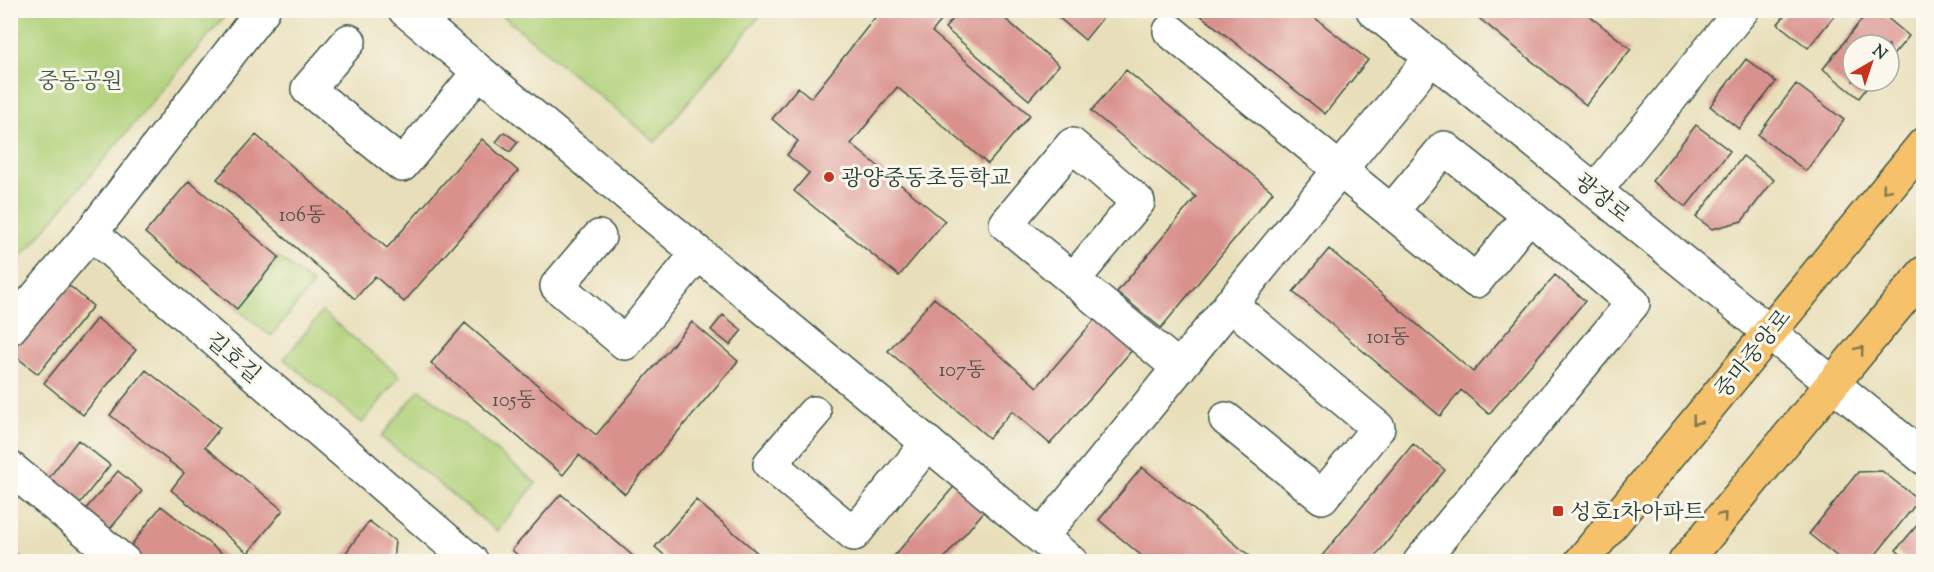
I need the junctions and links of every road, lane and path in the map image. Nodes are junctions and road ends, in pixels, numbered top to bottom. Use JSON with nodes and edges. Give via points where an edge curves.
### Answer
{"nodes":[{"id":1,"x":263,"y":10,"type":"edge"},
{"id":2,"x":405,"y":10,"type":"edge"},
{"id":3,"x":1373,"y":10,"type":"edge"},
{"id":4,"x":1742,"y":10,"type":"edge"},
{"id":5,"x":1170,"y":31,"type":"dead end"},
{"id":6,"x":350,"y":41,"type":"dead end"},
{"id":7,"x":1431,"y":58,"type":"junction"},
{"id":8,"x":479,"y":72,"type":"junction"},
{"id":9,"x":1923,"y":144,"type":"edge"},
{"id":10,"x":1340,"y":170,"type":"junction"},
{"id":11,"x":1595,"y":191,"type":"junction"},
{"id":12,"x":1391,"y":212,"type":"junction"},
{"id":13,"x":1529,"y":215,"type":"junction"},
{"id":14,"x":91,"y":233,"type":"junction"},
{"id":15,"x":599,"y":237,"type":"dead end"},
{"id":16,"x":698,"y":253,"type":"junction"},
{"id":17,"x":1923,"y":273,"type":"edge"},
{"id":18,"x":1073,"y":280,"type":"dead end"},
{"id":19,"x":1230,"y":304,"type":"junction"},
{"id":20,"x":10,"y":328,"type":"edge"},
{"id":21,"x":1769,"y":333,"type":"junction"},
{"id":22,"x":1179,"y":368,"type":"junction"},
{"id":23,"x":1832,"y":384,"type":"junction"},
{"id":24,"x":814,"y":412,"type":"dead end"},
{"id":25,"x":1226,"y":419,"type":"dead end"},
{"id":26,"x":928,"y":443,"type":"junction"},
{"id":27,"x":1923,"y":458,"type":"edge"},
{"id":28,"x":10,"y":468,"type":"edge"},
{"id":29,"x":1041,"y":537,"type":"junction"},
{"id":30,"x":454,"y":556,"type":"edge"},
{"id":31,"x":124,"y":561,"type":"edge"},
{"id":32,"x":1071,"y":561,"type":"edge"},
{"id":33,"x":1420,"y":561,"type":"edge"},
{"id":34,"x":1581,"y":561,"type":"edge"},
{"id":35,"x":1685,"y":561,"type":"edge"}],
"edges":[{"from":1,"to":14,"type":"street"},
{"from":2,"to":8,"type":"street"},
{"from":3,"to":7,"type":"street","name":"광장로"},
{"from":4,"to":11,"type":"street"},
{"from":5,"to":10,"type":"street"},
{"from":6,"to":8,"type":"street","via":[[308,89],[402,165]]},
{"from":7,"to":10,"type":"street"},
{"from":7,"to":11,"type":"street","name":"광장로"},
{"from":8,"to":16,"type":"street"},
{"from":9,"to":21,"type":"main road","name":"중마중앙로","one_way":true},
{"from":10,"to":12,"type":"street"},
{"from":10,"to":19,"type":"street"},
{"from":11,"to":21,"type":"street","name":"광장로"},
{"from":12,"to":13,"type":"street","via":[[1444,148]]},
{"from":12,"to":13,"type":"street","via":[[1476,281]]},
{"from":13,"to":33,"type":"street","via":[[1633,303]]},
{"from":14,"to":20,"type":"street"},
{"from":14,"to":30,"type":"street","name":"길호길"},
{"from":15,"to":16,"type":"street","via":[[557,286],[625,344]]},
{"from":16,"to":26,"type":"street"},
{"from":23,"to":17,"type":"main road","one_way":true},
{"from":18,"to":22,"type":"street"},
{"from":19,"to":22,"type":"street"},
{"from":19,"to":25,"type":"street","via":[[1378,428],[1322,497]]},
{"from":21,"to":23,"type":"street","name":"광장로"},
{"from":21,"to":34,"type":"main road","name":"중마중앙로","one_way":true},
{"from":22,"to":29,"type":"street"},
{"from":23,"to":27,"type":"street","name":"광장로"},
{"from":35,"to":23,"type":"main road","one_way":true},
{"from":24,"to":26,"type":"street","via":[[770,464],[854,534]]},
{"from":26,"to":29,"type":"street"},
{"from":28,"to":31,"type":"street"},
{"from":29,"to":32,"type":"street"}]}
